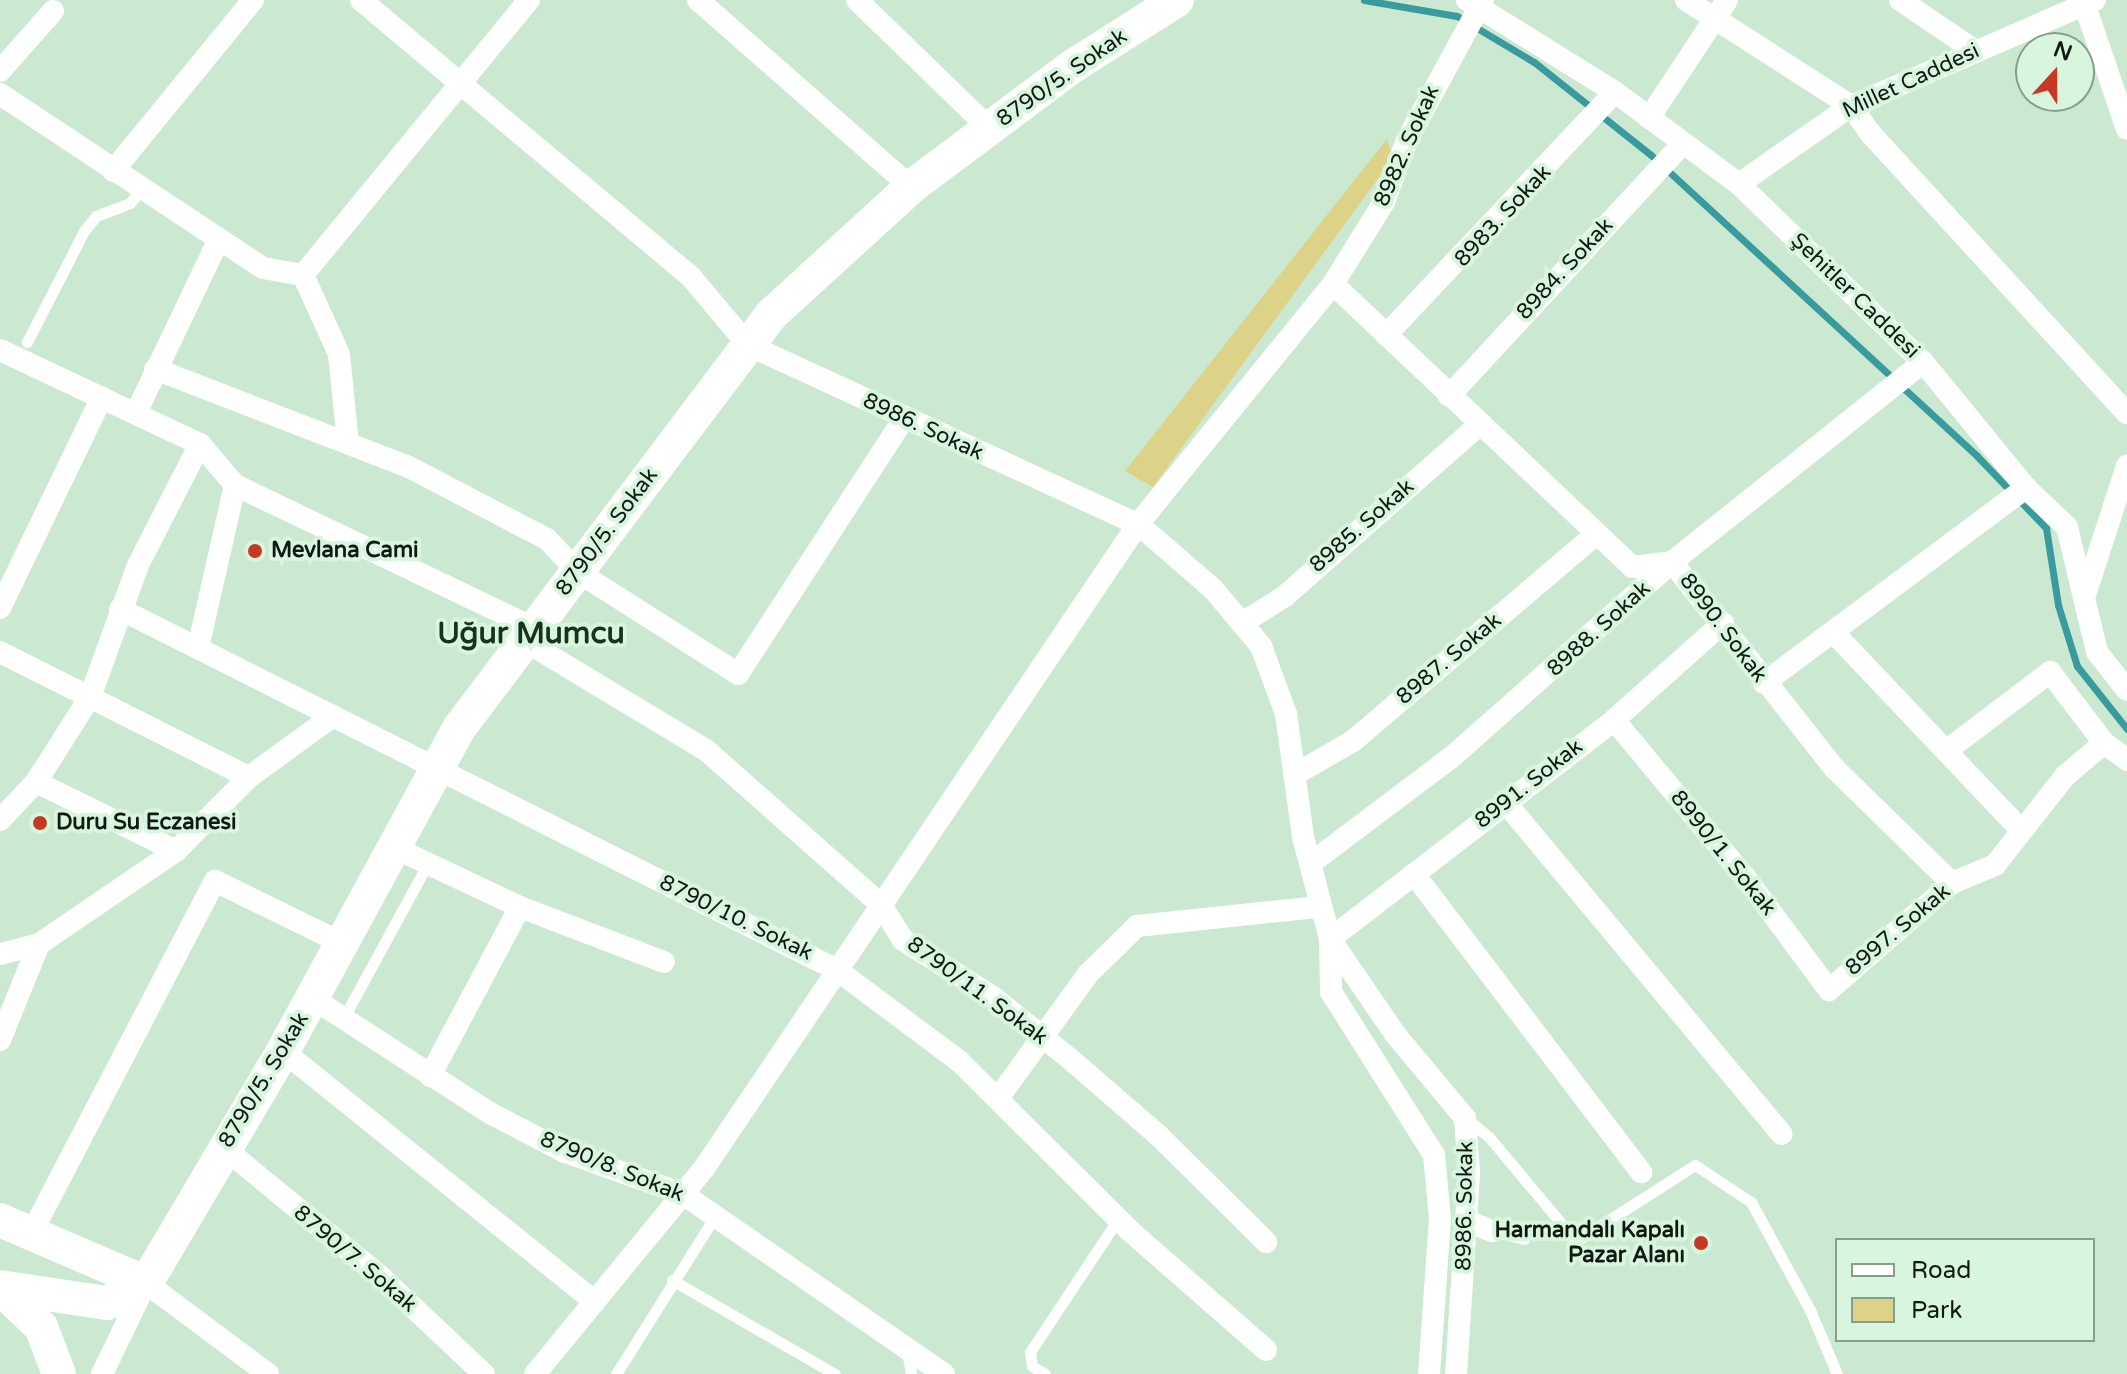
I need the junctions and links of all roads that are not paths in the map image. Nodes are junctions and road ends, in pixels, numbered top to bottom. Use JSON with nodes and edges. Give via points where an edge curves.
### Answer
{"nodes":[{"id":1,"x":253,"y":0,"type":"edge"},
{"id":2,"x":361,"y":0,"type":"edge"},
{"id":3,"x":529,"y":0,"type":"edge"},
{"id":4,"x":698,"y":0,"type":"edge"},
{"id":5,"x":857,"y":0,"type":"edge"},
{"id":6,"x":1177,"y":0,"type":"edge"},
{"id":7,"x":1686,"y":0,"type":"edge"},
{"id":8,"x":1900,"y":0,"type":"edge"},
{"id":9,"x":2088,"y":1,"type":"edge"},
{"id":10,"x":1475,"y":2,"type":"edge"},
{"id":11,"x":1720,"y":9,"type":"edge"},
{"id":12,"x":53,"y":11,"type":"dead end"},
{"id":13,"x":1974,"y":50,"type":"junction"},
{"id":14,"x":0,"y":71,"type":"edge"},
{"id":15,"x":460,"y":83,"type":"junction"},
{"id":16,"x":2121,"y":84,"type":"edge"},
{"id":17,"x":0,"y":94,"type":"edge"},
{"id":18,"x":1610,"y":98,"type":"junction"},
{"id":19,"x":1851,"y":106,"type":"junction"},
{"id":20,"x":1649,"y":118,"type":"junction"},
{"id":21,"x":989,"y":128,"type":"junction"},
{"id":22,"x":2127,"y":129,"type":"edge"},
{"id":23,"x":1677,"y":149,"type":"junction"},
{"id":24,"x":113,"y":171,"type":"junction"},
{"id":25,"x":1739,"y":184,"type":"junction"},
{"id":26,"x":911,"y":187,"type":"junction"},
{"id":27,"x":141,"y":189,"type":"junction"},
{"id":28,"x":219,"y":239,"type":"junction"},
{"id":29,"x":303,"y":275,"type":"junction"},
{"id":30,"x":1333,"y":284,"type":"junction"},
{"id":31,"x":1386,"y":335,"type":"junction"},
{"id":32,"x":27,"y":342,"type":"dead end"},
{"id":33,"x":748,"y":345,"type":"junction"},
{"id":34,"x":0,"y":350,"type":"edge"},
{"id":35,"x":1923,"y":362,"type":"junction"},
{"id":36,"x":155,"y":369,"type":"junction"},
{"id":37,"x":1449,"y":396,"type":"junction"},
{"id":38,"x":102,"y":397,"type":"junction"},
{"id":39,"x":136,"y":413,"type":"junction"},
{"id":40,"x":2127,"y":413,"type":"edge"},
{"id":41,"x":903,"y":420,"type":"junction"},
{"id":42,"x":1479,"y":425,"type":"junction"},
{"id":43,"x":348,"y":443,"type":"junction"},
{"id":44,"x":200,"y":444,"type":"junction"},
{"id":45,"x":2127,"y":466,"type":"edge"},
{"id":46,"x":235,"y":485,"type":"junction"},
{"id":47,"x":2026,"y":489,"type":"junction"},
{"id":48,"x":1138,"y":524,"type":"junction"},
{"id":49,"x":1596,"y":534,"type":"junction"},
{"id":50,"x":1672,"y":562,"type":"junction"},
{"id":51,"x":578,"y":572,"type":"junction"},
{"id":52,"x":2086,"y":592,"type":"junction"},
{"id":53,"x":0,"y":608,"type":"edge"},
{"id":54,"x":120,"y":609,"type":"junction"},
{"id":55,"x":1242,"y":623,"type":"junction"},
{"id":56,"x":1723,"y":623,"type":"junction"},
{"id":57,"x":1834,"y":633,"type":"junction"},
{"id":58,"x":530,"y":635,"type":"junction"},
{"id":59,"x":198,"y":648,"type":"junction"},
{"id":60,"x":0,"y":652,"type":"edge"},
{"id":61,"x":1764,"y":683,"type":"junction"},
{"id":62,"x":2127,"y":690,"type":"edge"},
{"id":63,"x":90,"y":697,"type":"junction"},
{"id":64,"x":333,"y":716,"type":"junction"},
{"id":65,"x":1614,"y":720,"type":"junction"},
{"id":66,"x":2104,"y":743,"type":"junction"},
{"id":67,"x":1946,"y":751,"type":"junction"},
{"id":68,"x":2127,"y":760,"type":"edge"},
{"id":69,"x":438,"y":769,"type":"junction"},
{"id":70,"x":1294,"y":775,"type":"junction"},
{"id":71,"x":249,"y":777,"type":"junction"},
{"id":72,"x":36,"y":782,"type":"junction"},
{"id":73,"x":1505,"y":802,"type":"junction"},
{"id":74,"x":0,"y":820,"type":"edge"},
{"id":75,"x":2020,"y":829,"type":"junction"},
{"id":76,"x":395,"y":848,"type":"junction"},
{"id":77,"x":176,"y":851,"type":"junction"},
{"id":78,"x":428,"y":863,"type":"junction"},
{"id":79,"x":1311,"y":863,"type":"junction"},
{"id":80,"x":1414,"y":874,"type":"junction"},
{"id":81,"x":1952,"y":883,"type":"junction"},
{"id":82,"x":881,"y":905,"type":"junction"},
{"id":83,"x":520,"y":907,"type":"junction"},
{"id":84,"x":1319,"y":907,"type":"junction"},
{"id":85,"x":1330,"y":939,"type":"junction"},
{"id":86,"x":342,"y":943,"type":"junction"},
{"id":87,"x":39,"y":944,"type":"junction"},
{"id":88,"x":0,"y":954,"type":"edge"},
{"id":89,"x":664,"y":962,"type":"dead end"},
{"id":90,"x":837,"y":970,"type":"junction"},
{"id":91,"x":1829,"y":990,"type":"joint"},
{"id":92,"x":312,"y":998,"type":"junction"},
{"id":93,"x":343,"y":1019,"type":"junction"},
{"id":94,"x":1042,"y":1036,"type":"junction"},
{"id":95,"x":0,"y":1040,"type":"edge"},
{"id":96,"x":283,"y":1051,"type":"junction"},
{"id":97,"x":430,"y":1076,"type":"junction"},
{"id":98,"x":999,"y":1097,"type":"junction"},
{"id":99,"x":1465,"y":1118,"type":"junction"},
{"id":100,"x":1782,"y":1134,"type":"dead end"},
{"id":101,"x":224,"y":1148,"type":"junction"},
{"id":102,"x":1641,"y":1172,"type":"dead end"},
{"id":103,"x":683,"y":1194,"type":"junction"},
{"id":104,"x":715,"y":1216,"type":"junction"},
{"id":105,"x":1118,"y":1219,"type":"junction"},
{"id":106,"x":0,"y":1220,"type":"edge"},
{"id":107,"x":1467,"y":1221,"type":"junction"},
{"id":108,"x":1492,"y":1231,"type":"joint"},
{"id":109,"x":32,"y":1232,"type":"junction"},
{"id":110,"x":1524,"y":1239,"type":"dead end"},
{"id":111,"x":1266,"y":1242,"type":"dead end"},
{"id":112,"x":672,"y":1280,"type":"junction"},
{"id":113,"x":146,"y":1283,"type":"junction"},
{"id":114,"x":0,"y":1288,"type":"edge"},
{"id":115,"x":595,"y":1302,"type":"junction"},
{"id":116,"x":906,"y":1349,"type":"junction"},
{"id":117,"x":1266,"y":1350,"type":"dead end"},
{"id":118,"x":59,"y":1374,"type":"edge"},
{"id":119,"x":102,"y":1374,"type":"edge"},
{"id":120,"x":268,"y":1374,"type":"edge"},
{"id":121,"x":484,"y":1374,"type":"edge"},
{"id":122,"x":535,"y":1374,"type":"edge"},
{"id":123,"x":616,"y":1374,"type":"edge"},
{"id":124,"x":835,"y":1374,"type":"edge"},
{"id":125,"x":911,"y":1374,"type":"edge"},
{"id":126,"x":944,"y":1374,"type":"edge"},
{"id":127,"x":1045,"y":1374,"type":"edge"},
{"id":128,"x":1429,"y":1374,"type":"edge"},
{"id":129,"x":1456,"y":1374,"type":"edge"},
{"id":130,"x":1837,"y":1374,"type":"edge"}],
"edges":[{"from":1,"to":24,"type":"street"},
{"from":2,"to":15,"type":"street","name":"8986. Sokak"},
{"from":3,"to":15,"type":"street"},
{"from":4,"to":26,"type":"street"},
{"from":5,"to":21,"type":"street"},
{"from":6,"to":21,"type":"main road","name":"8790/5. Sokak"},
{"from":7,"to":11,"type":"street"},
{"from":8,"to":13,"type":"street"},
{"from":9,"to":13,"type":"street","name":"Millet Caddesi"},
{"from":9,"to":16,"type":"street"},
{"from":10,"to":18,"type":"street","name":"Şehitler Caddesi"},
{"from":10,"to":30,"type":"street","name":"8982. Sokak","via":[[1407,140],[1384,202]]},
{"from":11,"to":19,"type":"street"},
{"from":11,"to":20,"type":"street"},
{"from":12,"to":14,"type":"street"},
{"from":13,"to":19,"type":"street","name":"Millet Caddesi"},
{"from":15,"to":29,"type":"street"},
{"from":15,"to":33,"type":"street","name":"8986. Sokak","via":[[691,277]]},
{"from":16,"to":22,"type":"street"},
{"from":17,"to":24,"type":"street"},
{"from":18,"to":20,"type":"street","name":"Şehitler Caddesi"},
{"from":18,"to":31,"type":"street","name":"8983. Sokak"},
{"from":19,"to":25,"type":"street","name":"Millet Caddesi"},
{"from":19,"to":40,"type":"street","via":[[2072,359]]},
{"from":20,"to":23,"type":"street","name":"Şehitler Caddesi"},
{"from":21,"to":26,"type":"main road","name":"8790/5. Sokak"},
{"from":23,"to":25,"type":"street","name":"Şehitler Caddesi"},
{"from":23,"to":37,"type":"street","name":"8984. Sokak"},
{"from":24,"to":27,"type":"street"},
{"from":25,"to":35,"type":"street","name":"Şehitler Caddesi"},
{"from":26,"to":33,"type":"main road","name":"8790/5. Sokak","via":[[771,315]]},
{"from":27,"to":28,"type":"street"},
{"from":27,"to":32,"type":"lane","via":[[130,203],[96,216],[84,231]]},
{"from":28,"to":29,"type":"street","via":[[263,268]]},
{"from":28,"to":36,"type":"street"},
{"from":29,"to":43,"type":"street","via":[[339,354]]},
{"from":30,"to":31,"type":"street","name":"8990. Sokak"},
{"from":30,"to":48,"type":"street","name":"8982. Sokak"},
{"from":31,"to":37,"type":"street","name":"8990. Sokak"},
{"from":33,"to":41,"type":"street","name":"8986. Sokak"},
{"from":33,"to":51,"type":"main road","name":"8790/5. Sokak"},
{"from":34,"to":38,"type":"street"},
{"from":35,"to":47,"type":"street","name":"Şehitler Caddesi"},
{"from":35,"to":50,"type":"street","name":"8988. Sokak"},
{"from":36,"to":39,"type":"street"},
{"from":36,"to":43,"type":"street"},
{"from":37,"to":42,"type":"street","name":"8990. Sokak"},
{"from":38,"to":39,"type":"street"},
{"from":38,"to":53,"type":"street"},
{"from":39,"to":44,"type":"street"},
{"from":41,"to":48,"type":"street","name":"8986. Sokak"},
{"from":41,"to":51,"type":"street","via":[[738,674]]},
{"from":42,"to":49,"type":"street","name":"8990. Sokak"},
{"from":42,"to":55,"type":"street","name":"8985. Sokak","via":[[1285,596]]},
{"from":43,"to":51,"type":"street","via":[[409,467],[547,539]]},
{"from":44,"to":46,"type":"street"},
{"from":44,"to":54,"type":"street"},
{"from":45,"to":52,"type":"street"},
{"from":46,"to":58,"type":"street","name":"8790/11. Sokak"},
{"from":46,"to":59,"type":"street"},
{"from":47,"to":52,"type":"street","name":"Şehitler Caddesi","via":[[2067,527]]},
{"from":47,"to":57,"type":"street"},
{"from":48,"to":55,"type":"street","name":"8986. Sokak","via":[[1213,589]]},
{"from":48,"to":82,"type":"street","name":"8982. Sokak"},
{"from":49,"to":50,"type":"street","name":"8990. Sokak","via":[[1632,567]]},
{"from":49,"to":70,"type":"street","name":"8987. Sokak","via":[[1353,741]]},
{"from":50,"to":56,"type":"street","name":"8990. Sokak"},
{"from":50,"to":79,"type":"street","name":"8988. Sokak","via":[[1453,756]]},
{"from":51,"to":58,"type":"main road","name":"8790/5. Sokak"},
{"from":52,"to":62,"type":"street","name":"Şehitler Caddesi","via":[[2097,652]]},
{"from":54,"to":59,"type":"street","name":"8790/10. Sokak"},
{"from":54,"to":63,"type":"street"},
{"from":55,"to":70,"type":"street","name":"8986. Sokak","via":[[1261,646],[1286,714]]},
{"from":56,"to":61,"type":"street","name":"8990. Sokak"},
{"from":56,"to":65,"type":"street","name":"8991. Sokak"},
{"from":57,"to":61,"type":"street"},
{"from":57,"to":67,"type":"street"},
{"from":58,"to":69,"type":"main road","name":"8790/5. Sokak","via":[[460,727]]},
{"from":58,"to":82,"type":"street","name":"8790/11. Sokak","via":[[706,750]]},
{"from":59,"to":64,"type":"street","name":"8790/10. Sokak"},
{"from":60,"to":63,"type":"street"},
{"from":61,"to":81,"type":"street","name":"8990. Sokak","via":[[1835,769]]},
{"from":63,"to":71,"type":"street"},
{"from":63,"to":72,"type":"street"},
{"from":64,"to":69,"type":"street","name":"8790/10. Sokak"},
{"from":64,"to":71,"type":"street"},
{"from":65,"to":73,"type":"street","name":"8991. Sokak"},
{"from":65,"to":91,"type":"street","name":"8990/1. Sokak","via":[[1745,877]]},
{"from":66,"to":67,"type":"street","via":[[2050,672]]},
{"from":66,"to":68,"type":"street"},
{"from":66,"to":75,"type":"street","name":"8997. Sokak","via":[[2065,776]]},
{"from":67,"to":75,"type":"street"},
{"from":69,"to":76,"type":"main road","name":"8790/5. Sokak"},
{"from":69,"to":90,"type":"street","name":"8790/10. Sokak"},
{"from":70,"to":79,"type":"street","name":"8986. Sokak"},
{"from":71,"to":77,"type":"street"},
{"from":72,"to":74,"type":"street"},
{"from":72,"to":77,"type":"street"},
{"from":73,"to":80,"type":"street","name":"8991. Sokak"},
{"from":73,"to":100,"type":"street"},
{"from":75,"to":81,"type":"street","name":"8997. Sokak","via":[[1995,865]]},
{"from":76,"to":78,"type":"street"},
{"from":76,"to":86,"type":"main road","name":"8790/5. Sokak"},
{"from":77,"to":87,"type":"street"},
{"from":78,"to":83,"type":"street"},
{"from":78,"to":93,"type":"lane"},
{"from":79,"to":84,"type":"street","name":"8986. Sokak"},
{"from":80,"to":85,"type":"street","name":"8991. Sokak"},
{"from":80,"to":102,"type":"street"},
{"from":81,"to":91,"type":"street","name":"8997. Sokak"},
{"from":82,"to":90,"type":"street","name":"8982. Sokak"},
{"from":82,"to":94,"type":"street","name":"8790/11. Sokak","via":[[903,940],[993,997]]},
{"from":83,"to":89,"type":"street"},
{"from":83,"to":97,"type":"street"},
{"from":84,"to":85,"type":"street","name":"8986. Sokak"},
{"from":84,"to":94,"type":"street","via":[[1137,926],[1088,974]]},
{"from":85,"to":99,"type":"street","name":"8986. Sokak","via":[[1395,1034]]},
{"from":85,"to":128,"type":"street","name":"8986. Sokak","via":[[1331,992],[1434,1155],[1440,1218]]},
{"from":86,"to":92,"type":"main road","name":"8790/5. Sokak"},
{"from":86,"to":109,"type":"street","via":[[215,881]]},
{"from":87,"to":88,"type":"street"},
{"from":87,"to":95,"type":"street"},
{"from":90,"to":98,"type":"street","name":"8790/10. Sokak"},
{"from":90,"to":103,"type":"street","name":"8982. Sokak"},
{"from":92,"to":93,"type":"street","name":"8790/8. Sokak"},
{"from":92,"to":96,"type":"main road","name":"8790/5. Sokak"},
{"from":93,"to":97,"type":"street","name":"8790/8. Sokak"},
{"from":94,"to":98,"type":"street"},
{"from":94,"to":111,"type":"street","name":"8790/11. Sokak","via":[[1159,1136]]},
{"from":96,"to":101,"type":"main road","name":"8790/5. Sokak"},
{"from":96,"to":115,"type":"street"},
{"from":97,"to":103,"type":"street","name":"8790/8. Sokak","via":[[565,1152]]},
{"from":98,"to":105,"type":"street","name":"8790/10. Sokak"},
{"from":99,"to":107,"type":"street","name":"8986. Sokak"},
{"from":99,"to":130,"type":"lane","via":[[1489,1137],[1576,1241],[1695,1165],[1751,1202],[1810,1310]]},
{"from":101,"to":113,"type":"main road","name":"8790/5. Sokak"},
{"from":101,"to":121,"type":"street","name":"8790/7. Sokak","via":[[382,1278]]},
{"from":103,"to":104,"type":"street","name":"8790/8. Sokak"},
{"from":103,"to":115,"type":"street","name":"8982. Sokak"},
{"from":104,"to":112,"type":"lane"},
{"from":104,"to":116,"type":"street","name":"8790/8. Sokak"},
{"from":105,"to":117,"type":"street","name":"8790/10. Sokak"},
{"from":105,"to":127,"type":"lane","via":[[1030,1352],[1032,1366]]},
{"from":106,"to":109,"type":"main road"},
{"from":107,"to":108,"type":"street"},
{"from":107,"to":129,"type":"street","name":"8986. Sokak"},
{"from":108,"to":110,"type":"lane"},
{"from":109,"to":113,"type":"main road"},
{"from":112,"to":123,"type":"lane"},
{"from":112,"to":124,"type":"lane"},
{"from":113,"to":114,"type":"main road","via":[[107,1303]]},
{"from":113,"to":119,"type":"street"},
{"from":113,"to":120,"type":"street"},
{"from":114,"to":118,"type":"main road","via":[[41,1327]]},
{"from":115,"to":122,"type":"street","name":"8982. Sokak"},
{"from":116,"to":125,"type":"lane"},
{"from":116,"to":126,"type":"street","name":"8790/8. Sokak"}]}
